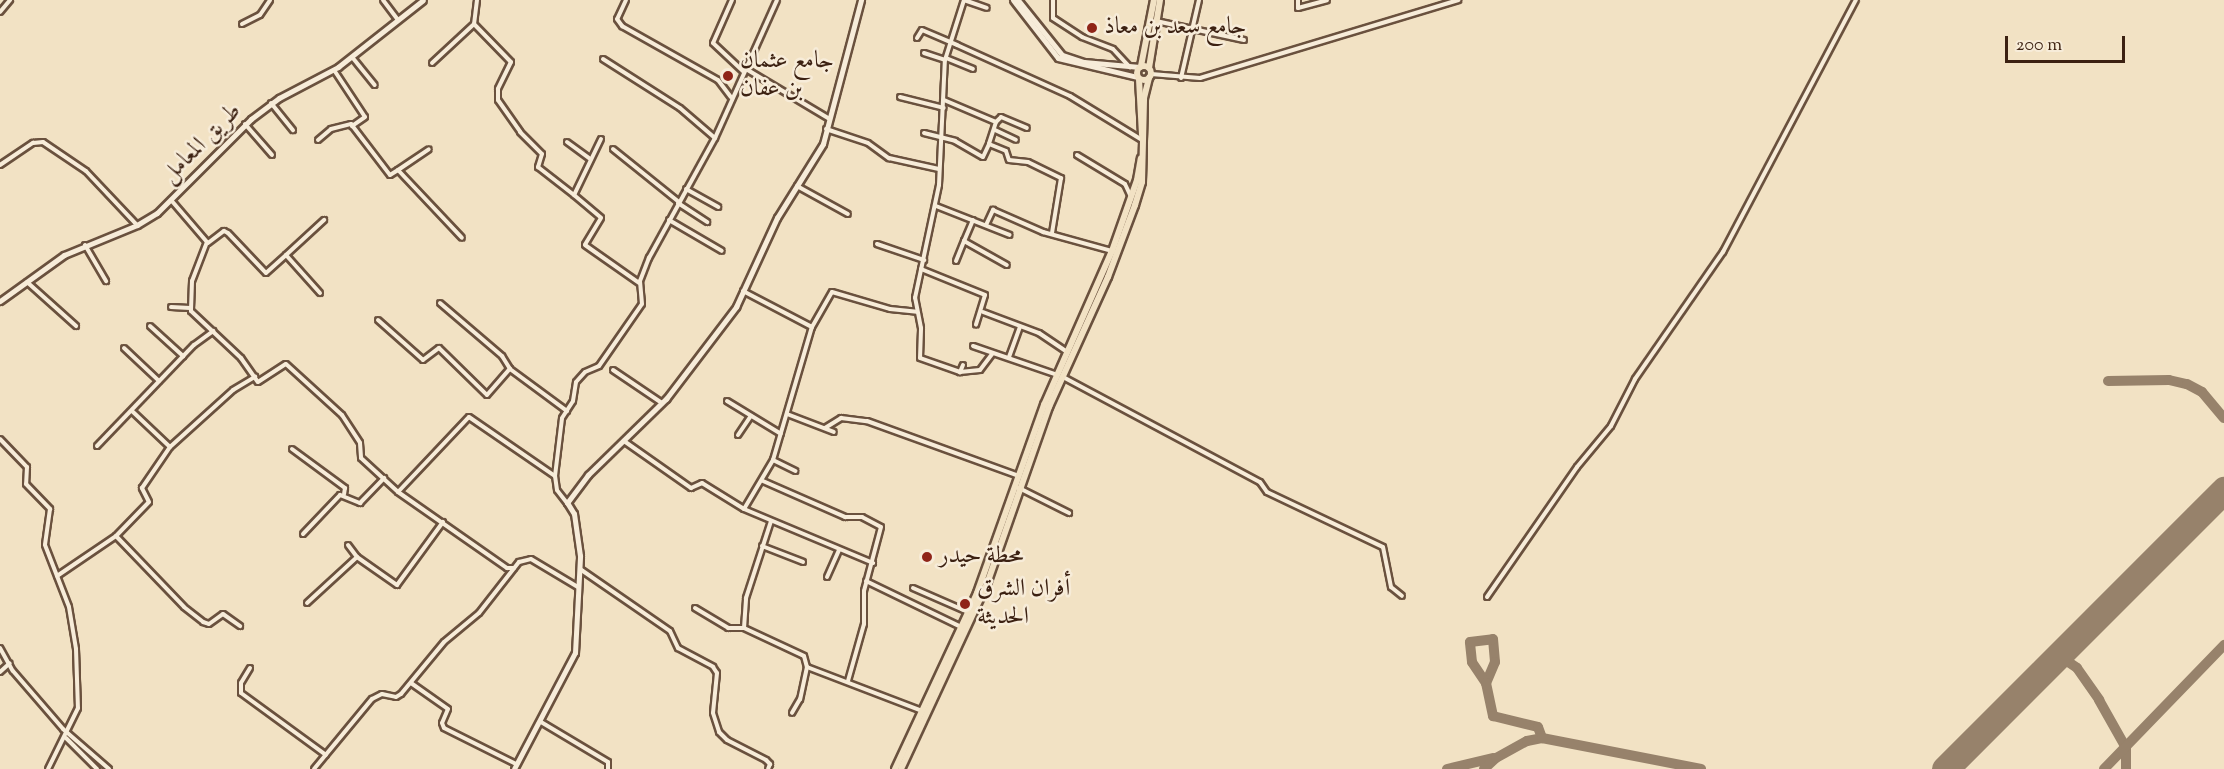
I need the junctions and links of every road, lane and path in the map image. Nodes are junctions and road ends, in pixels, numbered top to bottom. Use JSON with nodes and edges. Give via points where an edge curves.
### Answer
{"nodes":[{"id":1,"x":10,"y":0,"type":"edge"},
{"id":2,"x":270,"y":0,"type":"edge"},
{"id":3,"x":383,"y":0,"type":"edge"},
{"id":4,"x":423,"y":0,"type":"edge"},
{"id":5,"x":477,"y":0,"type":"edge"},
{"id":6,"x":626,"y":0,"type":"edge"},
{"id":7,"x":732,"y":0,"type":"edge"},
{"id":8,"x":777,"y":0,"type":"edge"},
{"id":9,"x":861,"y":0,"type":"edge"},
{"id":10,"x":964,"y":0,"type":"edge"},
{"id":11,"x":1013,"y":0,"type":"edge"},
{"id":12,"x":1018,"y":0,"type":"edge"},
{"id":13,"x":1053,"y":0,"type":"edge"},
{"id":14,"x":1154,"y":0,"type":"edge"},
{"id":15,"x":1160,"y":0,"type":"edge"},
{"id":16,"x":1199,"y":0,"type":"edge"},
{"id":17,"x":1298,"y":0,"type":"edge"},
{"id":18,"x":1327,"y":0,"type":"edge"},
{"id":19,"x":1439,"y":0,"type":"edge"},
{"id":20,"x":1459,"y":0,"type":"edge"},
{"id":21,"x":1856,"y":0,"type":"edge"},
{"id":22,"x":1435,"y":7,"type":"junction"},
{"id":23,"x":987,"y":8,"type":"dead end"},
{"id":24,"x":0,"y":12,"type":"edge"},
{"id":25,"x":1155,"y":18,"type":"junction"},
{"id":26,"x":399,"y":20,"type":"junction"},
{"id":27,"x":242,"y":24,"type":"dead end"},
{"id":28,"x":474,"y":24,"type":"junction"},
{"id":29,"x":1192,"y":28,"type":"junction"},
{"id":30,"x":917,"y":38,"type":"dead end"},
{"id":31,"x":1244,"y":40,"type":"dead end"},
{"id":32,"x":950,"y":42,"type":"junction"},
{"id":33,"x":924,"y":53,"type":"dead end"},
{"id":34,"x":352,"y":57,"type":"junction"},
{"id":35,"x":603,"y":59,"type":"dead end"},
{"id":36,"x":945,"y":59,"type":"junction"},
{"id":37,"x":432,"y":63,"type":"dead end"},
{"id":38,"x":1140,"y":66,"type":"junction"},
{"id":39,"x":1130,"y":68,"type":"junction"},
{"id":40,"x":973,"y":69,"type":"dead end"},
{"id":41,"x":334,"y":70,"type":"junction"},
{"id":42,"x":745,"y":71,"type":"junction"},
{"id":43,"x":1150,"y":73,"type":"junction"},
{"id":44,"x":1138,"y":78,"type":"junction"},
{"id":45,"x":1181,"y":78,"type":"junction"},
{"id":46,"x":375,"y":85,"type":"dead end"},
{"id":47,"x":732,"y":97,"type":"junction"},
{"id":48,"x":900,"y":97,"type":"dead end"},
{"id":49,"x":944,"y":100,"type":"junction"},
{"id":50,"x":271,"y":103,"type":"junction"},
{"id":51,"x":944,"y":108,"type":"junction"},
{"id":52,"x":828,"y":118,"type":"junction"},
{"id":53,"x":996,"y":122,"type":"junction"},
{"id":54,"x":245,"y":124,"type":"junction"},
{"id":55,"x":352,"y":126,"type":"junction"},
{"id":56,"x":1026,"y":128,"type":"dead end"},
{"id":57,"x":826,"y":129,"type":"junction"},
{"id":58,"x":293,"y":130,"type":"dead end"},
{"id":59,"x":995,"y":130,"type":"junction"},
{"id":60,"x":924,"y":133,"type":"dead end"},
{"id":61,"x":715,"y":138,"type":"junction"},
{"id":62,"x":943,"y":138,"type":"junction"},
{"id":63,"x":601,"y":139,"type":"dead end"},
{"id":64,"x":318,"y":140,"type":"dead end"},
{"id":65,"x":1016,"y":140,"type":"dead end"},
{"id":66,"x":1142,"y":140,"type":"junction"},
{"id":67,"x":567,"y":142,"type":"dead end"},
{"id":68,"x":989,"y":144,"type":"junction"},
{"id":69,"x":429,"y":149,"type":"dead end"},
{"id":70,"x":613,"y":149,"type":"dead end"},
{"id":71,"x":272,"y":155,"type":"dead end"},
{"id":72,"x":1077,"y":155,"type":"dead end"},
{"id":73,"x":590,"y":159,"type":"junction"},
{"id":74,"x":1010,"y":160,"type":"junction"},
{"id":75,"x":0,"y":165,"type":"edge"},
{"id":76,"x":1007,"y":167,"type":"dead end"},
{"id":77,"x":939,"y":169,"type":"junction"},
{"id":78,"x":398,"y":170,"type":"junction"},
{"id":79,"x":797,"y":186,"type":"junction"},
{"id":80,"x":686,"y":189,"type":"junction"},
{"id":81,"x":574,"y":195,"type":"junction"},
{"id":82,"x":171,"y":200,"type":"junction"},
{"id":83,"x":1132,"y":202,"type":"junction"},
{"id":84,"x":678,"y":203,"type":"junction"},
{"id":85,"x":936,"y":206,"type":"junction"},
{"id":86,"x":718,"y":207,"type":"dead end"},
{"id":87,"x":848,"y":214,"type":"dead end"},
{"id":88,"x":324,"y":220,"type":"dead end"},
{"id":89,"x":669,"y":220,"type":"junction"},
{"id":90,"x":973,"y":220,"type":"junction"},
{"id":91,"x":707,"y":222,"type":"dead end"},
{"id":92,"x":137,"y":225,"type":"junction"},
{"id":93,"x":986,"y":225,"type":"junction"},
{"id":94,"x":1052,"y":233,"type":"junction"},
{"id":95,"x":1010,"y":235,"type":"dead end"},
{"id":96,"x":462,"y":238,"type":"dead end"},
{"id":97,"x":964,"y":241,"type":"junction"},
{"id":98,"x":207,"y":243,"type":"junction"},
{"id":99,"x":877,"y":243,"type":"dead end"},
{"id":100,"x":85,"y":245,"type":"junction"},
{"id":101,"x":722,"y":251,"type":"dead end"},
{"id":102,"x":1112,"y":251,"type":"junction"},
{"id":103,"x":286,"y":255,"type":"junction"},
{"id":104,"x":924,"y":260,"type":"junction"},
{"id":105,"x":956,"y":261,"type":"dead end"},
{"id":106,"x":1007,"y":265,"type":"dead end"},
{"id":107,"x":921,"y":269,"type":"junction"},
{"id":108,"x":106,"y":281,"type":"dead end"},
{"id":109,"x":27,"y":282,"type":"junction"},
{"id":110,"x":640,"y":283,"type":"junction"},
{"id":111,"x":743,"y":291,"type":"junction"},
{"id":112,"x":320,"y":293,"type":"dead end"},
{"id":113,"x":0,"y":301,"type":"edge"},
{"id":114,"x":440,"y":303,"type":"dead end"},
{"id":115,"x":171,"y":307,"type":"dead end"},
{"id":116,"x":190,"y":308,"type":"junction"},
{"id":117,"x":917,"y":312,"type":"junction"},
{"id":118,"x":983,"y":312,"type":"junction"},
{"id":119,"x":378,"y":320,"type":"dead end"},
{"id":120,"x":976,"y":325,"type":"dead end"},
{"id":121,"x":76,"y":326,"type":"dead end"},
{"id":122,"x":150,"y":326,"type":"dead end"},
{"id":123,"x":812,"y":327,"type":"junction"},
{"id":124,"x":1020,"y":327,"type":"junction"},
{"id":125,"x":213,"y":331,"type":"junction"},
{"id":126,"x":1077,"y":336,"type":"junction"},
{"id":127,"x":973,"y":346,"type":"dead end"},
{"id":128,"x":124,"y":348,"type":"dead end"},
{"id":129,"x":1066,"y":352,"type":"junction"},
{"id":130,"x":993,"y":353,"type":"junction"},
{"id":131,"x":183,"y":356,"type":"junction"},
{"id":132,"x":1009,"y":357,"type":"junction"},
{"id":133,"x":963,"y":365,"type":"dead end"},
{"id":134,"x":510,"y":369,"type":"junction"},
{"id":135,"x":613,"y":370,"type":"dead end"},
{"id":136,"x":960,"y":372,"type":"junction"},
{"id":137,"x":1059,"y":376,"type":"junction"},
{"id":138,"x":255,"y":377,"type":"junction"},
{"id":139,"x":159,"y":381,"type":"junction"},
{"id":140,"x":727,"y":401,"type":"dead end"},
{"id":141,"x":663,"y":403,"type":"junction"},
{"id":142,"x":132,"y":411,"type":"junction"},
{"id":143,"x":567,"y":411,"type":"junction"},
{"id":144,"x":787,"y":414,"type":"junction"},
{"id":145,"x":751,"y":416,"type":"junction"},
{"id":146,"x":825,"y":428,"type":"junction"},
{"id":147,"x":834,"y":432,"type":"dead end"},
{"id":148,"x":781,"y":434,"type":"junction"},
{"id":149,"x":738,"y":435,"type":"dead end"},
{"id":150,"x":0,"y":439,"type":"edge"},
{"id":151,"x":624,"y":441,"type":"junction"},
{"id":152,"x":97,"y":446,"type":"dead end"},
{"id":153,"x":170,"y":447,"type":"junction"},
{"id":154,"x":292,"y":448,"type":"dead end"},
{"id":155,"x":773,"y":460,"type":"junction"},
{"id":156,"x":796,"y":471,"type":"dead end"},
{"id":157,"x":555,"y":476,"type":"junction"},
{"id":158,"x":1020,"y":476,"type":"junction"},
{"id":159,"x":384,"y":478,"type":"junction"},
{"id":160,"x":763,"y":481,"type":"junction"},
{"id":161,"x":1018,"y":488,"type":"junction"},
{"id":162,"x":398,"y":492,"type":"junction"},
{"id":163,"x":344,"y":494,"type":"junction"},
{"id":164,"x":567,"y":503,"type":"junction"},
{"id":165,"x":744,"y":509,"type":"junction"},
{"id":166,"x":1069,"y":513,"type":"dead end"},
{"id":167,"x":771,"y":521,"type":"junction"},
{"id":168,"x":443,"y":522,"type":"junction"},
{"id":169,"x":303,"y":534,"type":"dead end"},
{"id":170,"x":116,"y":536,"type":"junction"},
{"id":171,"x":348,"y":545,"type":"dead end"},
{"id":172,"x":762,"y":546,"type":"junction"},
{"id":173,"x":839,"y":550,"type":"junction"},
{"id":174,"x":357,"y":556,"type":"junction"},
{"id":175,"x":803,"y":562,"type":"dead end"},
{"id":176,"x":873,"y":563,"type":"junction"},
{"id":177,"x":514,"y":568,"type":"junction"},
{"id":178,"x":580,"y":568,"type":"junction"},
{"id":179,"x":57,"y":576,"type":"junction"},
{"id":180,"x":827,"y":577,"type":"dead end"},
{"id":181,"x":866,"y":581,"type":"junction"},
{"id":182,"x":578,"y":587,"type":"junction"},
{"id":183,"x":913,"y":588,"type":"dead end"},
{"id":184,"x":980,"y":594,"type":"junction"},
{"id":185,"x":1402,"y":596,"type":"dead end"},
{"id":186,"x":1486,"y":597,"type":"dead end"},
{"id":187,"x":307,"y":603,"type":"dead end"},
{"id":188,"x":695,"y":608,"type":"dead end"},
{"id":189,"x":968,"y":613,"type":"junction"},
{"id":190,"x":240,"y":626,"type":"dead end"},
{"id":191,"x":962,"y":627,"type":"junction"},
{"id":192,"x":744,"y":628,"type":"junction"},
{"id":193,"x":0,"y":648,"type":"edge"},
{"id":194,"x":10,"y":663,"type":"junction"},
{"id":195,"x":807,"y":667,"type":"junction"},
{"id":196,"x":250,"y":668,"type":"dead end"},
{"id":197,"x":0,"y":672,"type":"edge"},
{"id":198,"x":940,"y":679,"type":"junction"},
{"id":199,"x":848,"y":681,"type":"junction"},
{"id":200,"x":411,"y":683,"type":"junction"},
{"id":201,"x":922,"y":711,"type":"junction"},
{"id":202,"x":792,"y":713,"type":"dead end"},
{"id":203,"x":541,"y":722,"type":"junction"},
{"id":204,"x":67,"y":736,"type":"junction"},
{"id":205,"x":326,"y":755,"type":"junction"},
{"id":206,"x":515,"y":767,"type":"edge"},
{"id":207,"x":48,"y":769,"type":"edge"},
{"id":208,"x":97,"y":769,"type":"edge"},
{"id":209,"x":109,"y":769,"type":"edge"},
{"id":210,"x":314,"y":769,"type":"edge"},
{"id":211,"x":608,"y":769,"type":"edge"},
{"id":212,"x":768,"y":769,"type":"edge"},
{"id":213,"x":895,"y":769,"type":"edge"},
{"id":214,"x":901,"y":769,"type":"edge"}],
"edges":[{"from":1,"to":24,"type":"street"},
{"from":2,"to":27,"type":"street","via":[[260,15]]},
{"from":3,"to":26,"type":"street"},
{"from":4,"to":26,"type":"main road","name":"طريق المعامل"},
{"from":5,"to":28,"type":"street"},
{"from":6,"to":47,"type":"street","via":[[617,19],[622,26],[718,80]]},
{"from":7,"to":42,"type":"street","via":[[713,43]]},
{"from":8,"to":42,"type":"street"},
{"from":9,"to":52,"type":"street"},
{"from":10,"to":23,"type":"street"},
{"from":10,"to":32,"type":"street"},
{"from":11,"to":44,"type":"main road","via":[[1058,58]]},
{"from":12,"to":39,"type":"main road","via":[[1062,55]]},
{"from":13,"to":39,"type":"street","via":[[1053,18],[1082,37],[1113,49]]},
{"from":14,"to":25,"type":"main road"},
{"from":15,"to":25,"type":"main road"},
{"from":16,"to":29,"type":"street"},
{"from":17,"to":18,"type":"street","via":[[1298,8]]},
{"from":19,"to":22,"type":"street"},
{"from":20,"to":22,"type":"street"},
{"from":21,"to":186,"type":"street","via":[[1723,252],[1635,379],[1611,426],[1577,467]]},
{"from":22,"to":45,"type":"street","via":[[1200,78]]},
{"from":25,"to":29,"type":"street"},
{"from":25,"to":38,"type":"main road"},
{"from":25,"to":43,"type":"main road"},
{"from":26,"to":34,"type":"main road","name":"طريق المعامل"},
{"from":28,"to":37,"type":"street"},
{"from":28,"to":81,"type":"street","via":[[510,58],[497,95],[501,104],[542,154],[538,167]]},
{"from":29,"to":31,"type":"street"},
{"from":29,"to":45,"type":"street"},
{"from":30,"to":32,"type":"street","via":[[922,30]]},
{"from":32,"to":36,"type":"street"},
{"from":32,"to":66,"type":"street","via":[[1070,96]]},
{"from":33,"to":36,"type":"street"},
{"from":34,"to":41,"type":"main road","name":"طريق المعامل"},
{"from":34,"to":46,"type":"street"},
{"from":35,"to":61,"type":"street","via":[[680,108]]},
{"from":36,"to":40,"type":"street"},
{"from":36,"to":49,"type":"street"},
{"from":38,"to":39,"type":"main road"},
{"from":38,"to":43,"type":"main road"},
{"from":38,"to":44,"type":"main road"},
{"from":41,"to":50,"type":"main road","name":"طريق المعامل"},
{"from":41,"to":55,"type":"street","via":[[365,117]]},
{"from":42,"to":47,"type":"street"},
{"from":42,"to":52,"type":"street"},
{"from":43,"to":44,"type":"main road"},
{"from":43,"to":45,"type":"street"},
{"from":43,"to":83,"type":"main road","via":[[1144,98],[1142,182]]},
{"from":44,"to":66,"type":"main road"},
{"from":47,"to":61,"type":"street"},
{"from":48,"to":51,"type":"street"},
{"from":49,"to":51,"type":"street"},
{"from":49,"to":53,"type":"street"},
{"from":50,"to":54,"type":"main road","name":"طريق المعامل"},
{"from":50,"to":58,"type":"street"},
{"from":51,"to":62,"type":"street"},
{"from":52,"to":57,"type":"street"},
{"from":53,"to":56,"type":"street","via":[[1001,117]]},
{"from":53,"to":59,"type":"street"},
{"from":54,"to":71,"type":"street"},
{"from":54,"to":82,"type":"main road","name":"طريق المعامل"},
{"from":55,"to":64,"type":"street","via":[[343,123]]},
{"from":55,"to":78,"type":"street","via":[[390,175]]},
{"from":57,"to":77,"type":"street","via":[[868,142],[889,158]]},
{"from":57,"to":79,"type":"street","via":[[818,155]]},
{"from":59,"to":65,"type":"street"},
{"from":59,"to":68,"type":"street"},
{"from":60,"to":62,"type":"street"},
{"from":61,"to":80,"type":"street"},
{"from":62,"to":68,"type":"street","via":[[983,157]]},
{"from":62,"to":77,"type":"street"},
{"from":63,"to":73,"type":"street"},
{"from":66,"to":83,"type":"main road"},
{"from":67,"to":73,"type":"street"},
{"from":68,"to":74,"type":"street","via":[[1006,150]]},
{"from":69,"to":78,"type":"street"},
{"from":70,"to":84,"type":"street"},
{"from":72,"to":83,"type":"street","via":[[1125,184]]},
{"from":73,"to":81,"type":"street"},
{"from":74,"to":76,"type":"street"},
{"from":74,"to":94,"type":"street","via":[[1028,162],[1061,178]]},
{"from":75,"to":92,"type":"street","via":[[33,142],[43,142],[86,171]]},
{"from":77,"to":85,"type":"street"},
{"from":78,"to":96,"type":"street"},
{"from":79,"to":87,"type":"street"},
{"from":79,"to":111,"type":"street"},
{"from":80,"to":84,"type":"street"},
{"from":80,"to":86,"type":"street"},
{"from":81,"to":110,"type":"street","via":[[601,218],[585,245],[589,252]]},
{"from":82,"to":92,"type":"main road","name":"طريق المعامل"},
{"from":82,"to":98,"type":"street"},
{"from":83,"to":102,"type":"main road"},
{"from":83,"to":126,"type":"main road","via":[[1112,269]]},
{"from":84,"to":89,"type":"street"},
{"from":84,"to":91,"type":"street"},
{"from":85,"to":90,"type":"street"},
{"from":85,"to":104,"type":"street"},
{"from":88,"to":103,"type":"street"},
{"from":89,"to":101,"type":"street"},
{"from":89,"to":110,"type":"street"},
{"from":90,"to":93,"type":"street"},
{"from":90,"to":97,"type":"street"},
{"from":92,"to":100,"type":"main road","name":"طريق المعامل"},
{"from":93,"to":94,"type":"street","via":[[993,210]]},
{"from":93,"to":95,"type":"street"},
{"from":94,"to":102,"type":"street"},
{"from":97,"to":105,"type":"street"},
{"from":97,"to":106,"type":"street"},
{"from":98,"to":103,"type":"street","via":[[224,231],[228,233],[266,273]]},
{"from":98,"to":116,"type":"street","via":[[194,270]]},
{"from":99,"to":104,"type":"street"},
{"from":100,"to":108,"type":"street"},
{"from":100,"to":109,"type":"main road","name":"طريق المعامل"},
{"from":102,"to":126,"type":"main road"},
{"from":103,"to":112,"type":"street"},
{"from":104,"to":107,"type":"street"},
{"from":107,"to":117,"type":"street","via":[[915,291]]},
{"from":107,"to":118,"type":"street","via":[[985,295]]},
{"from":109,"to":113,"type":"main road","name":"طريق المعامل"},
{"from":109,"to":121,"type":"street"},
{"from":110,"to":143,"type":"street","via":[[642,304],[599,366],[577,379]]},
{"from":111,"to":123,"type":"street"},
{"from":111,"to":141,"type":"street","via":[[722,331]]},
{"from":114,"to":134,"type":"street","via":[[502,356]]},
{"from":115,"to":116,"type":"street"},
{"from":116,"to":125,"type":"street"},
{"from":117,"to":123,"type":"street","via":[[890,309],[832,292]]},
{"from":117,"to":136,"type":"street","via":[[920,358]]},
{"from":118,"to":120,"type":"street"},
{"from":118,"to":124,"type":"street"},
{"from":119,"to":134,"type":"street","via":[[423,360],[439,348],[487,395]]},
{"from":122,"to":131,"type":"street"},
{"from":123,"to":144,"type":"street"},
{"from":124,"to":129,"type":"street","via":[[1045,335]]},
{"from":124,"to":132,"type":"street"},
{"from":125,"to":131,"type":"street"},
{"from":125,"to":138,"type":"street"},
{"from":126,"to":129,"type":"main road"},
{"from":126,"to":137,"type":"main road"},
{"from":127,"to":130,"type":"street"},
{"from":128,"to":139,"type":"street"},
{"from":129,"to":137,"type":"main road"},
{"from":130,"to":132,"type":"street"},
{"from":130,"to":136,"type":"street","via":[[980,370]]},
{"from":131,"to":139,"type":"street"},
{"from":132,"to":137,"type":"street"},
{"from":133,"to":136,"type":"street"},
{"from":134,"to":143,"type":"street"},
{"from":135,"to":141,"type":"street"},
{"from":137,"to":158,"type":"main road"},
{"from":137,"to":161,"type":"main road"},
{"from":137,"to":185,"type":"street","via":[[1260,482],[1267,492],[1383,546],[1391,586]]},
{"from":138,"to":153,"type":"street","via":[[233,390]]},
{"from":138,"to":159,"type":"street","via":[[261,382],[280,364],[287,364],[342,415],[360,443],[361,458]]},
{"from":139,"to":142,"type":"street"},
{"from":140,"to":145,"type":"street"},
{"from":141,"to":151,"type":"street"},
{"from":142,"to":152,"type":"street"},
{"from":142,"to":153,"type":"street"},
{"from":143,"to":157,"type":"street","via":[[562,418]]},
{"from":144,"to":146,"type":"street"},
{"from":144,"to":148,"type":"street"},
{"from":145,"to":148,"type":"street"},
{"from":145,"to":149,"type":"street"},
{"from":146,"to":147,"type":"street"},
{"from":146,"to":158,"type":"street","via":[[841,418],[867,421]]},
{"from":148,"to":155,"type":"street"},
{"from":150,"to":179,"type":"street","via":[[27,467],[26,484],[50,508],[45,545]]},
{"from":151,"to":164,"type":"street","via":[[579,485]]},
{"from":151,"to":165,"type":"street","via":[[691,488],[702,483]]},
{"from":153,"to":170,"type":"street","via":[[142,488],[149,502]]},
{"from":154,"to":163,"type":"street","via":[[345,488]]},
{"from":155,"to":156,"type":"street"},
{"from":155,"to":160,"type":"street"},
{"from":157,"to":162,"type":"street","via":[[469,417]]},
{"from":157,"to":164,"type":"street","via":[[557,490]]},
{"from":158,"to":161,"type":"main road"},
{"from":159,"to":162,"type":"street"},
{"from":159,"to":163,"type":"street","via":[[360,503]]},
{"from":160,"to":165,"type":"street"},
{"from":160,"to":176,"type":"street","via":[[845,517],[880,525]]},
{"from":161,"to":166,"type":"street"},
{"from":161,"to":184,"type":"main road"},
{"from":162,"to":168,"type":"street"},
{"from":163,"to":169,"type":"street"},
{"from":164,"to":178,"type":"street","via":[[577,528]]},
{"from":165,"to":167,"type":"street"},
{"from":167,"to":172,"type":"street"},
{"from":167,"to":173,"type":"street"},
{"from":168,"to":174,"type":"street","via":[[398,585]]},
{"from":168,"to":177,"type":"street","via":[[507,568]]},
{"from":170,"to":179,"type":"street"},
{"from":170,"to":190,"type":"street","via":[[203,622],[209,624],[223,614]]},
{"from":171,"to":174,"type":"street"},
{"from":172,"to":175,"type":"street"},
{"from":172,"to":192,"type":"street","via":[[746,598]]},
{"from":173,"to":176,"type":"street"},
{"from":173,"to":180,"type":"street"},
{"from":174,"to":187,"type":"street","via":[[335,581]]},
{"from":176,"to":181,"type":"street"},
{"from":177,"to":182,"type":"street","via":[[522,560],[531,559]]},
{"from":177,"to":200,"type":"street","via":[[479,613],[444,642]]},
{"from":178,"to":182,"type":"street"},
{"from":178,"to":212,"type":"street","via":[[670,631],[678,648],[713,667],[717,674],[713,713],[719,732],[766,759]]},
{"from":179,"to":204,"type":"street","via":[[76,649],[78,703]]},
{"from":181,"to":191,"type":"street"},
{"from":181,"to":199,"type":"street","via":[[864,624]]},
{"from":182,"to":203,"type":"street","via":[[575,653]]},
{"from":183,"to":189,"type":"street"},
{"from":184,"to":189,"type":"main road"},
{"from":184,"to":198,"type":"main road"},
{"from":188,"to":192,"type":"street","via":[[728,628]]},
{"from":189,"to":191,"type":"main road"},
{"from":191,"to":198,"type":"main road"},
{"from":192,"to":195,"type":"street","via":[[804,656]]},
{"from":193,"to":194,"type":"street"},
{"from":194,"to":197,"type":"street"},
{"from":194,"to":204,"type":"street"},
{"from":195,"to":199,"type":"street"},
{"from":195,"to":202,"type":"street","via":[[800,699]]},
{"from":196,"to":205,"type":"street","via":[[241,683],[241,693]]},
{"from":198,"to":201,"type":"main road"},
{"from":198,"to":214,"type":"main road"},
{"from":199,"to":201,"type":"street","via":[[879,698]]},
{"from":200,"to":205,"type":"street","via":[[396,697],[382,694],[372,699]]},
{"from":200,"to":206,"type":"street","via":[[448,709],[444,728]]},
{"from":201,"to":213,"type":"main road"},
{"from":203,"to":206,"type":"street"},
{"from":203,"to":211,"type":"street","via":[[608,762]]},
{"from":204,"to":207,"type":"street"},
{"from":204,"to":208,"type":"street"},
{"from":204,"to":209,"type":"street"},
{"from":205,"to":210,"type":"street"}]}
